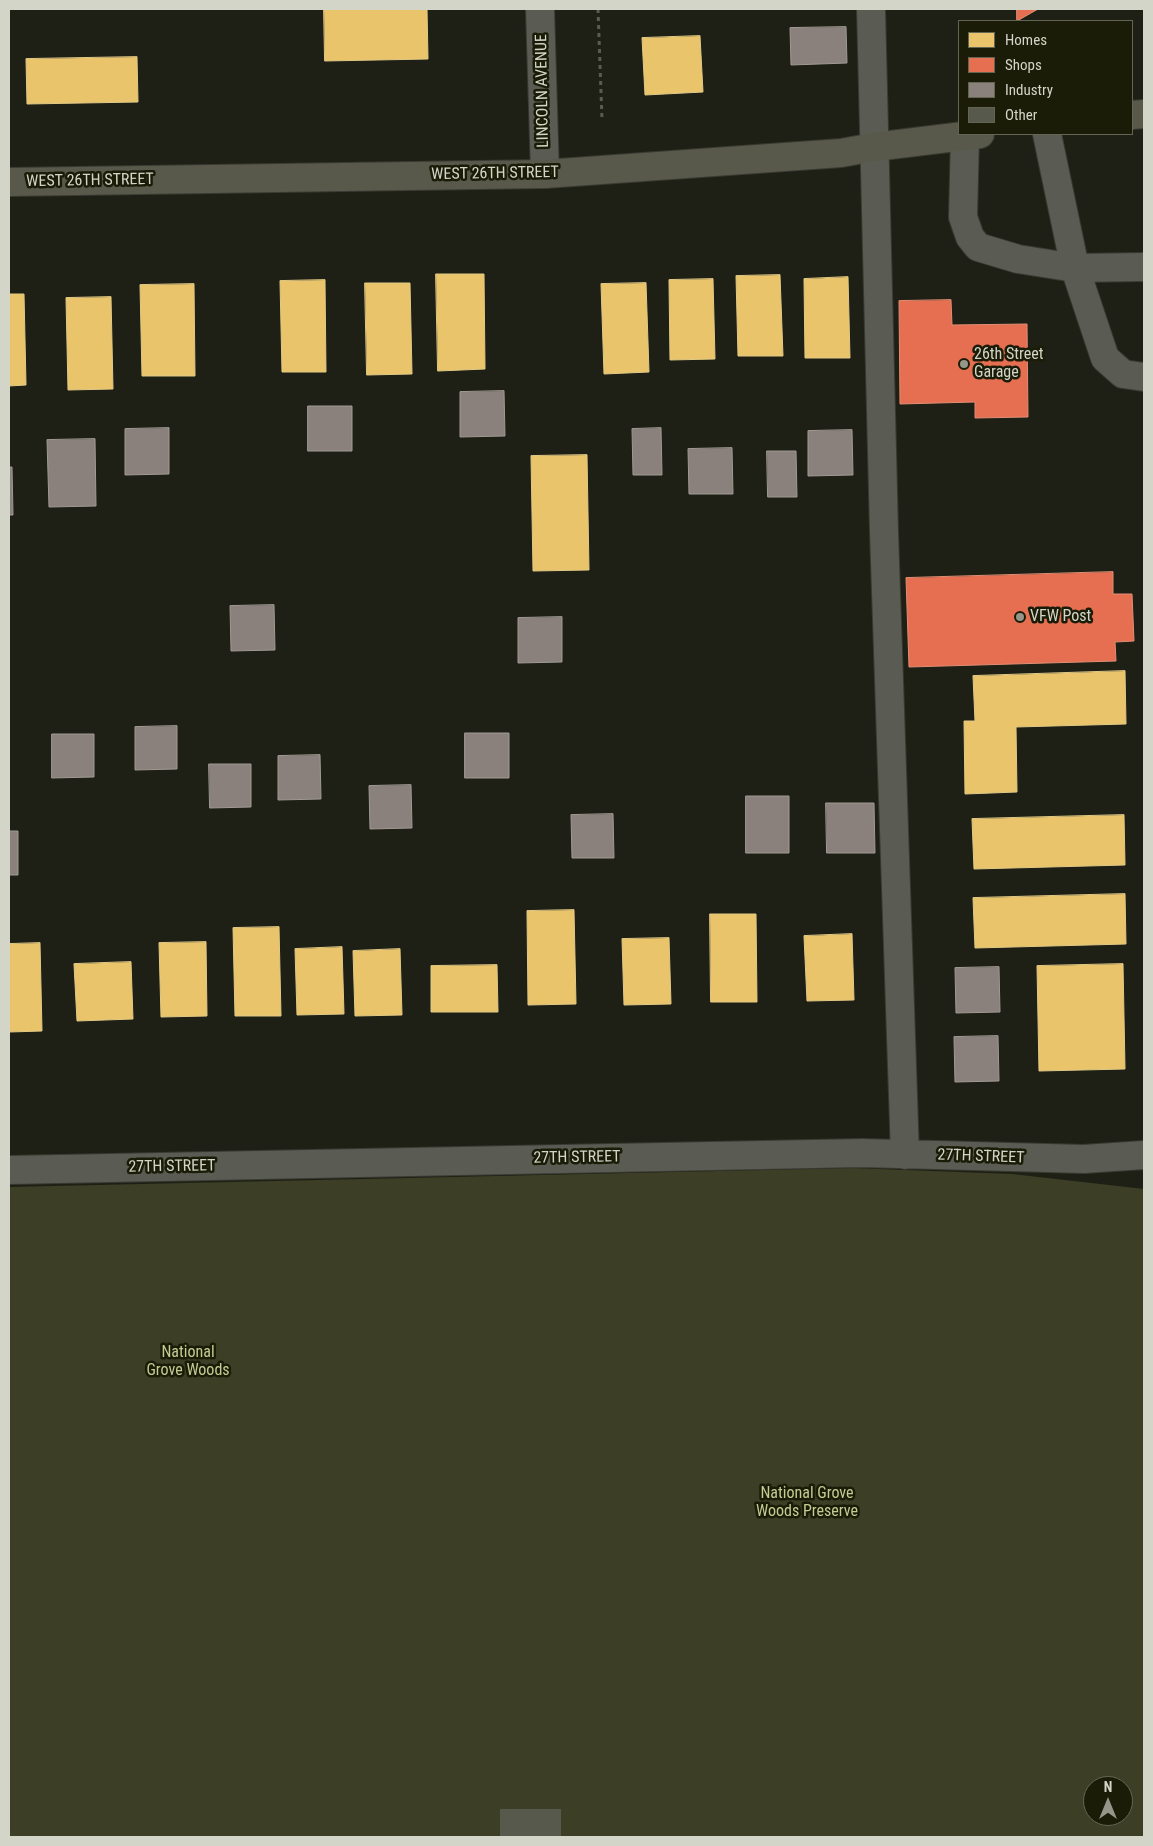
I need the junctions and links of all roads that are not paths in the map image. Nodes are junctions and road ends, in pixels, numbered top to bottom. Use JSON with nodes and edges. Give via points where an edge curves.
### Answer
{"nodes":[{"id":1,"x":540,"y":9,"type":"edge"},
{"id":2,"x":871,"y":9,"type":"edge"},
{"id":3,"x":973,"y":135,"type":"edge"},
{"id":4,"x":1047,"y":135,"type":"edge"},
{"id":5,"x":874,"y":147,"type":"junction"},
{"id":6,"x":545,"y":174,"type":"junction"},
{"id":7,"x":9,"y":182,"type":"edge"},
{"id":8,"x":1144,"y":267,"type":"edge"},
{"id":9,"x":1075,"y":268,"type":"junction"},
{"id":10,"x":1144,"y":377,"type":"edge"},
{"id":11,"x":905,"y":1155,"type":"junction"},
{"id":12,"x":1144,"y":1155,"type":"edge"},
{"id":13,"x":9,"y":1170,"type":"edge"}],
"edges":[{"from":1,"to":6,"type":"street","name":"LINCOLN AVENUE"},
{"from":2,"to":5,"type":"street"},
{"from":3,"to":5,"type":"main road","name":"WEST 26TH STREET"},
{"from":3,"to":9,"type":"street","via":[[963,217],[970,237],[978,247],[1018,259]]},
{"from":4,"to":9,"type":"street"},
{"from":5,"to":6,"type":"main road","name":"WEST 26TH STREET","via":[[841,153]]},
{"from":5,"to":11,"type":"street"},
{"from":6,"to":7,"type":"main road","name":"WEST 26TH STREET"},
{"from":8,"to":9,"type":"street"},
{"from":9,"to":10,"type":"street","via":[[1105,358],[1122,374]]},
{"from":11,"to":12,"type":"street","name":"27TH STREET","via":[[1084,1160]]},
{"from":11,"to":13,"type":"street","name":"27TH STREET","via":[[862,1152]]}]}
